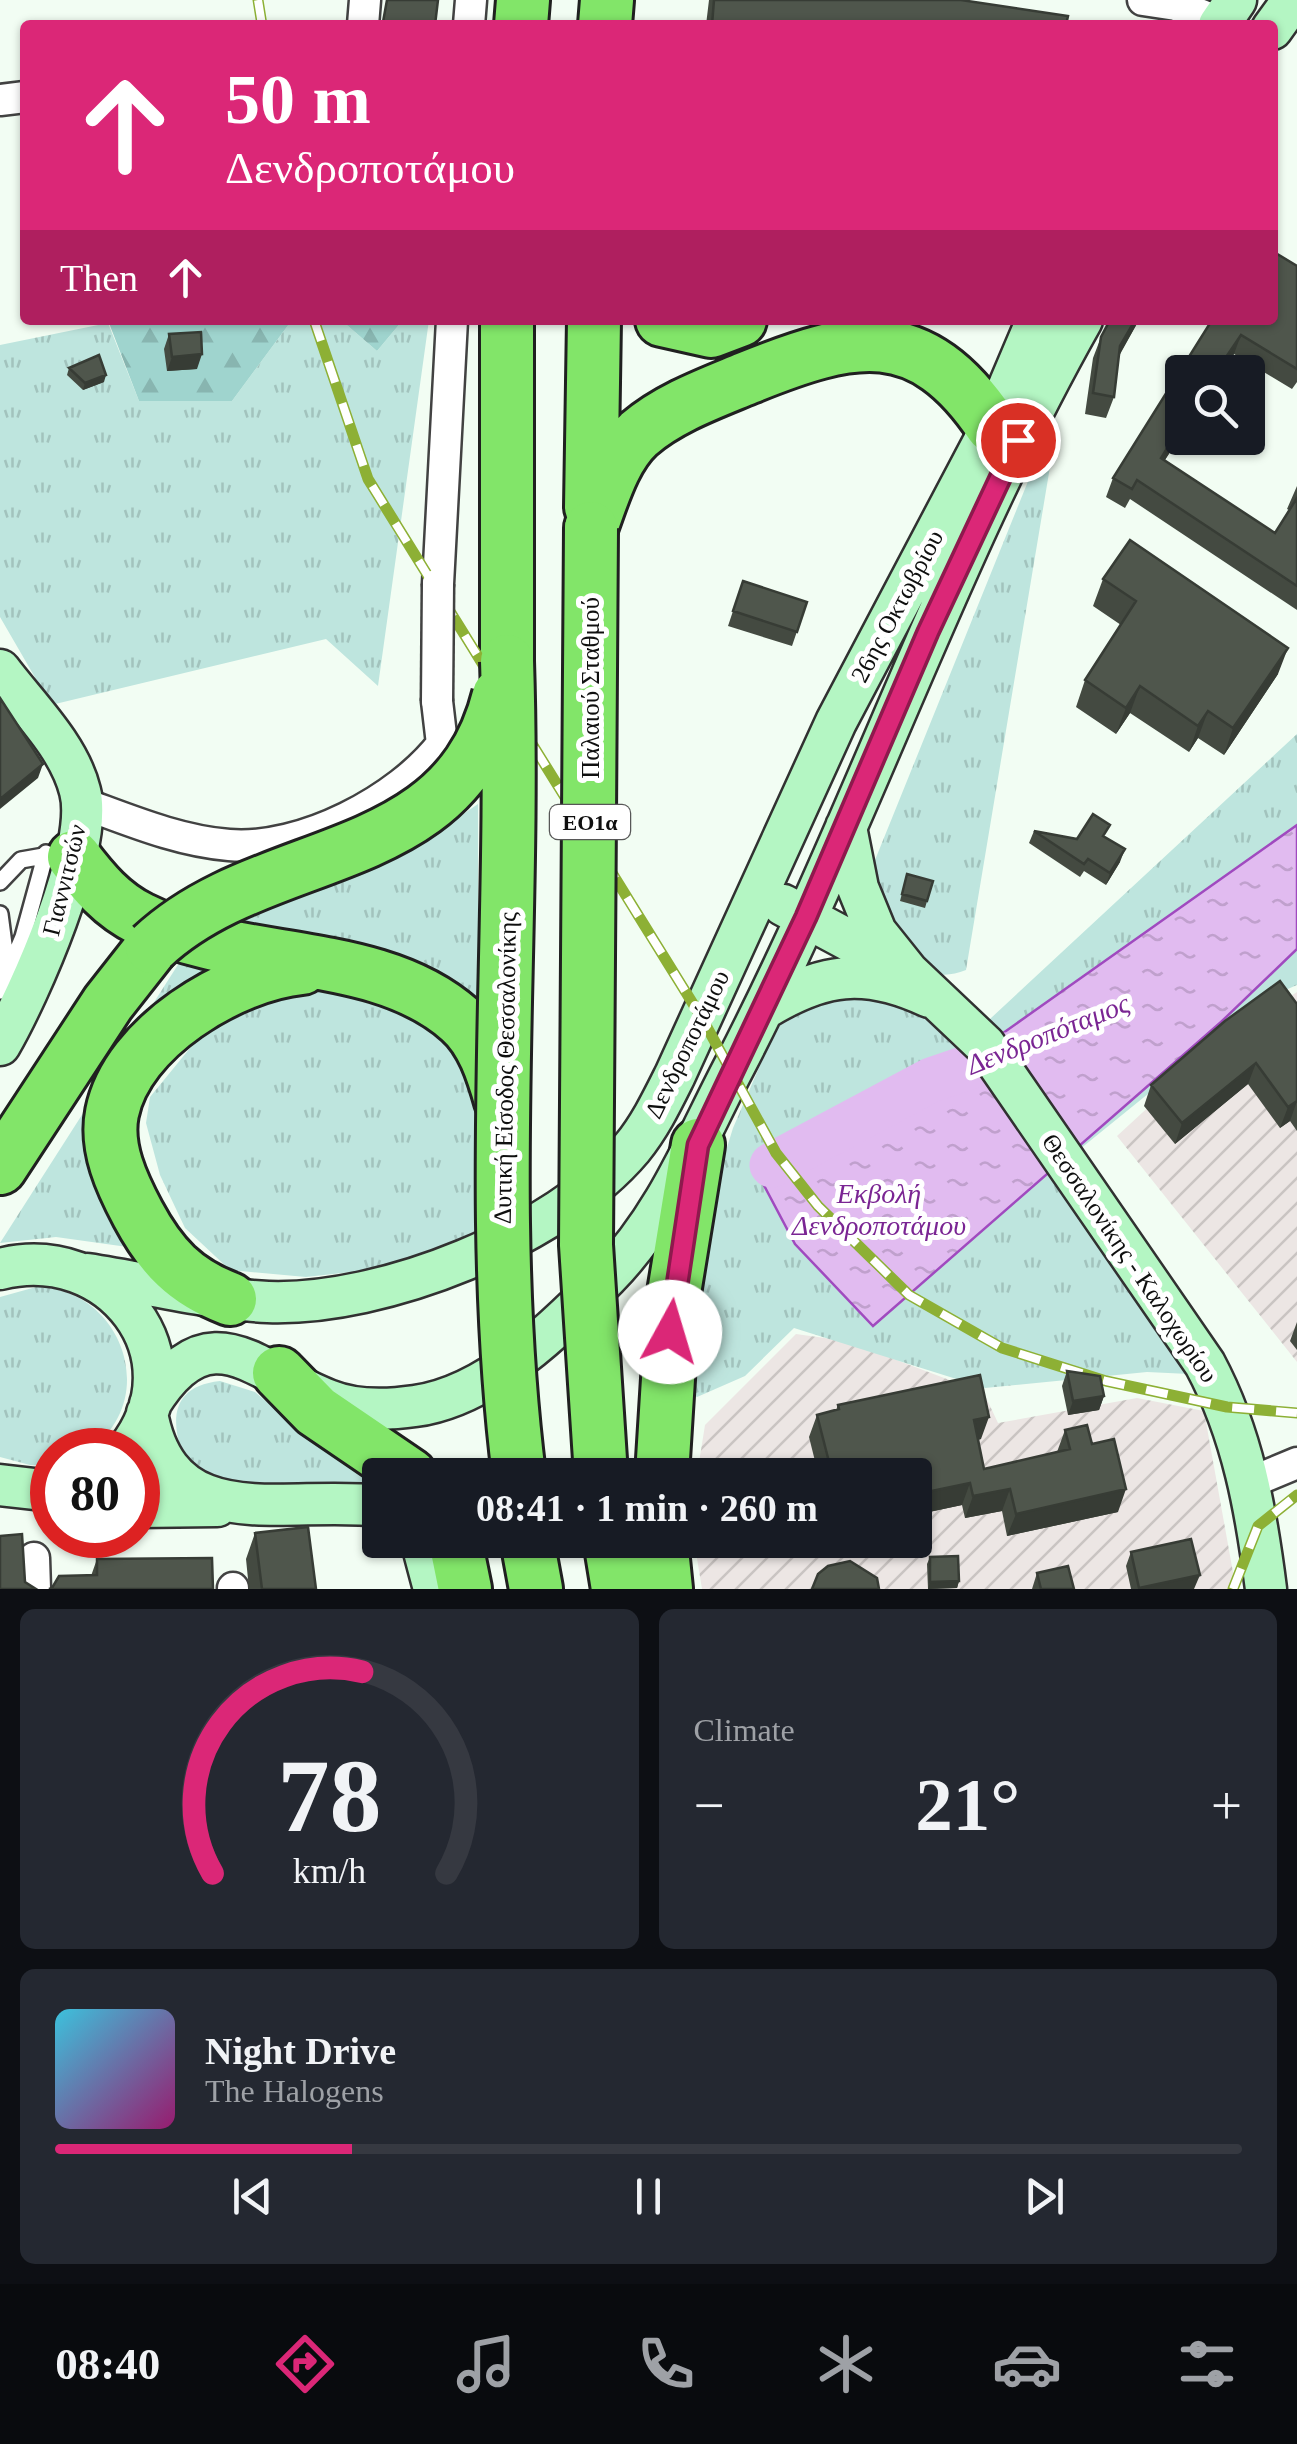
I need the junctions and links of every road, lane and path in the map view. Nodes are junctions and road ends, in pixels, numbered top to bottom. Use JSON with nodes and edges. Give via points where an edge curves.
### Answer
{"nodes":[{"id":1,"x":1143,"y":0,"type":"edge"},
{"id":2,"x":1225,"y":18,"type":"edge"},
{"id":3,"x":452,"y":325,"type":"edge"},
{"id":4,"x":506,"y":325,"type":"edge"},
{"id":5,"x":594,"y":325,"type":"edge"},
{"id":6,"x":686,"y":325,"type":"edge"},
{"id":7,"x":726,"y":325,"type":"edge"},
{"id":8,"x":1035,"y":325,"type":"edge"},
{"id":9,"x":1079,"y":325,"type":"edge"},
{"id":10,"x":992,"y":426,"type":"junction"},
{"id":11,"x":590,"y":528,"type":"junction"},
{"id":12,"x":507,"y":661,"type":"junction"},
{"id":13,"x":0,"y":670,"type":"edge"},
{"id":14,"x":82,"y":802,"type":"junction"},
{"id":15,"x":846,"y":826,"type":"junction"},
{"id":16,"x":60,"y":855,"type":"junction"},
{"id":17,"x":0,"y":882,"type":"edge"},
{"id":18,"x":756,"y":892,"type":"junction"},
{"id":19,"x":0,"y":914,"type":"edge"},
{"id":20,"x":806,"y":917,"type":"junction"},
{"id":21,"x":332,"y":967,"type":"junction"},
{"id":22,"x":908,"y":972,"type":"junction"},
{"id":23,"x":8,"y":975,"type":"junction"},
{"id":24,"x":0,"y":991,"type":"edge"},
{"id":25,"x":945,"y":1004,"type":"junction"},
{"id":26,"x":764,"y":1009,"type":"junction"},
{"id":27,"x":0,"y":1045,"type":"edge"},
{"id":28,"x":501,"y":1101,"type":"junction"},
{"id":29,"x":698,"y":1145,"type":"junction"},
{"id":30,"x":0,"y":1168,"type":"edge"},
{"id":31,"x":1,"y":1269,"type":"edge"},
{"id":32,"x":87,"y":1274,"type":"junction"},
{"id":33,"x":230,"y":1299,"type":"junction"},
{"id":34,"x":279,"y":1373,"type":"junction"},
{"id":35,"x":148,"y":1409,"type":"junction"},
{"id":36,"x":138,"y":1428,"type":"edge"},
{"id":37,"x":385,"y":1458,"type":"edge"},
{"id":38,"x":518,"y":1458,"type":"edge"},
{"id":39,"x":600,"y":1458,"type":"edge"},
{"id":40,"x":663,"y":1458,"type":"edge"},
{"id":41,"x":1297,"y":1462,"type":"edge"},
{"id":42,"x":1249,"y":1483,"type":"junction"},
{"id":43,"x":0,"y":1485,"type":"edge"},
{"id":44,"x":30,"y":1489,"type":"edge"},
{"id":45,"x":241,"y":1503,"type":"junction"},
{"id":46,"x":160,"y":1506,"type":"edge"},
{"id":47,"x":362,"y":1506,"type":"edge"},
{"id":48,"x":34,"y":1558,"type":"dead end"},
{"id":49,"x":426,"y":1558,"type":"edge"},
{"id":50,"x":459,"y":1558,"type":"edge"},
{"id":51,"x":530,"y":1558,"type":"edge"},
{"id":52,"x":613,"y":1558,"type":"edge"},
{"id":53,"x":663,"y":1558,"type":"edge"},
{"id":54,"x":36,"y":1589,"type":"edge"},
{"id":55,"x":434,"y":1589,"type":"edge"},
{"id":56,"x":465,"y":1589,"type":"edge"},
{"id":57,"x":536,"y":1589,"type":"edge"},
{"id":58,"x":618,"y":1589,"type":"edge"},
{"id":59,"x":666,"y":1589,"type":"edge"},
{"id":60,"x":1266,"y":1589,"type":"edge"}],
"edges":[{"from":1,"to":2,"type":"street"},
{"from":3,"to":14,"type":"street","bridge":true,"via":[[438,584],[442,744],[420,773],[369,806],[271,842],[230,845],[180,836]]},
{"from":4,"to":12,"type":"highway"},
{"from":5,"to":11,"type":"highway","name":"Παλαιού Σταθμού","number":"ΕΟ1α"},
{"from":6,"to":7,"type":"highway"},
{"from":8,"to":10,"type":"main road","name":"26ης Οκτωβρίου"},
{"from":9,"to":15,"type":"main road","name":"26ης Οκτωβρίου","via":[[928,632]]},
{"from":10,"to":11,"type":"highway","via":[[966,388],[924,358],[871,346],[827,348],[712,392],[638,435],[610,478]]},
{"from":10,"to":18,"type":"main road","name":"26ης Οκτωβρίου","via":[[836,722]]},
{"from":11,"to":39,"type":"highway","name":"Παλαιού Σταθμού","number":"ΕΟ1α","bridge":true,"via":[[586,1245]]},
{"from":12,"to":28,"type":"highway","name":"Δυτική Είσοδος Θεσσαλονίκης","bridge":true,"via":[[512,793]]},
{"from":12,"to":30,"type":"highway","bridge":true,"via":[[490,730],[456,784],[428,810],[382,836],[217,902],[152,948]]},
{"from":13,"to":14,"type":"main road","name":"Γιαννιτσών","via":[[68,764]]},
{"from":14,"to":16,"type":"main road","name":"Γιαννιτσών"},
{"from":15,"to":20,"type":"main road","name":"26ης Οκτωβρίου"},
{"from":15,"to":22,"type":"main road","via":[[865,910]]},
{"from":16,"to":17,"type":"lane","via":[[21,860]]},
{"from":16,"to":21,"type":"highway","via":[[111,899],[164,930]]},
{"from":16,"to":23,"type":"lane"},
{"from":16,"to":27,"type":"main road","name":"Γιαννιτσών","via":[[50,941]]},
{"from":18,"to":20,"type":"main road"},
{"from":18,"to":33,"type":"main road","name":"Δενδροποτάμου","via":[[654,1116],[606,1174],[524,1229],[432,1273],[334,1298]]},
{"from":19,"to":23,"type":"lane"},
{"from":20,"to":22,"type":"main road"},
{"from":20,"to":26,"type":"main road","name":"Δενδροποτάμου"},
{"from":21,"to":28,"type":"highway","via":[[394,982],[462,1021],[493,1071]]},
{"from":21,"to":33,"type":"highway","via":[[258,976],[212,997],[159,1038],[115,1100],[113,1154],[146,1230],[182,1274]]},
{"from":22,"to":25,"type":"main road","name":"Θεσσαλονίκης - Καλοχωρίου"},
{"from":23,"to":24,"type":"lane"},
{"from":25,"to":26,"type":"main road","via":[[904,985],[823,978]]},
{"from":25,"to":42,"type":"main road","name":"Θεσσαλονίκης - Καλοχωρίου","via":[[985,1045],[1205,1364],[1227,1408]]},
{"from":26,"to":29,"type":"main road","name":"Δενδροποτάμου"},
{"from":28,"to":38,"type":"highway","name":"Δυτική Είσοδος Θεσσαλονίκης","bridge":true,"via":[[502,1282]]},
{"from":29,"to":34,"type":"main road","name":"Δενδροποτάμου","via":[[616,1267],[536,1342],[462,1391],[415,1406],[370,1408],[326,1400]]},
{"from":29,"to":40,"type":"highway","via":[[672,1299]]},
{"from":31,"to":32,"type":"main road","name":"Δενδροποτάμου","via":[[45,1263]]},
{"from":32,"to":33,"type":"main road","name":"Δενδροποτάμου"},
{"from":32,"to":35,"type":"main road","name":"Δενδροποτάμου","via":[[119,1296],[142,1328],[151,1356]]},
{"from":34,"to":35,"type":"main road","via":[[243,1356],[207,1355],[178,1372]]},
{"from":34,"to":37,"type":"highway","via":[[316,1411]]},
{"from":35,"to":36,"type":"main road","name":"Δενδροποτάμου"},
{"from":35,"to":45,"type":"main road","via":[[156,1450],[178,1482]]},
{"from":41,"to":42,"type":"street"},
{"from":42,"to":60,"type":"main road","name":"Θεσσαλονίκης - Καλοχωρίου"},
{"from":43,"to":44,"type":"main road"},
{"from":45,"to":46,"type":"main road"},
{"from":45,"to":47,"type":"main road"},
{"from":48,"to":54,"type":"street"},
{"from":49,"to":55,"type":"main road"},
{"from":50,"to":56,"type":"highway"},
{"from":51,"to":57,"type":"highway"},
{"from":52,"to":58,"type":"highway"},
{"from":53,"to":59,"type":"highway"}]}
